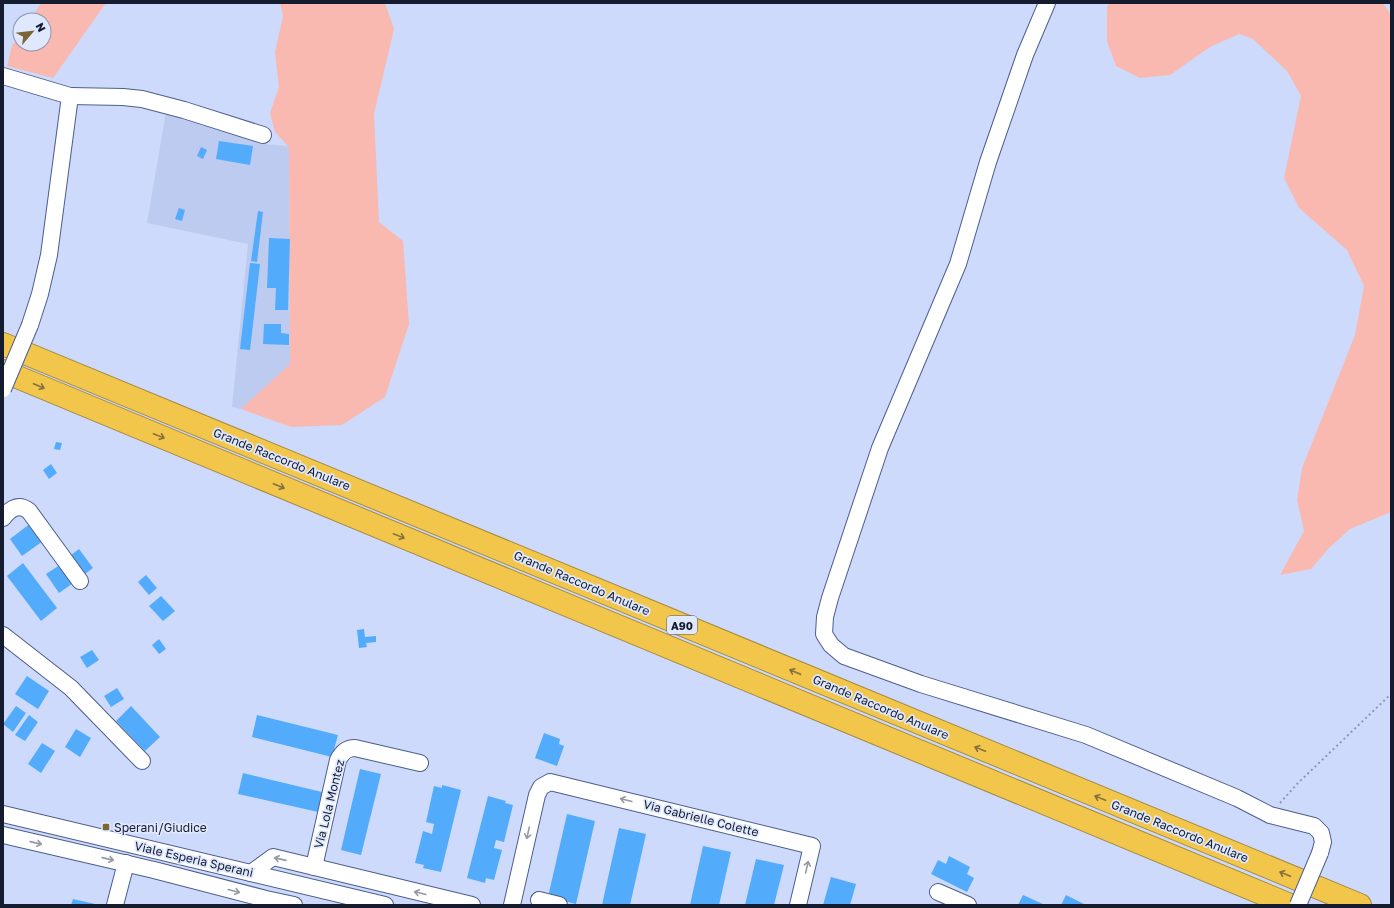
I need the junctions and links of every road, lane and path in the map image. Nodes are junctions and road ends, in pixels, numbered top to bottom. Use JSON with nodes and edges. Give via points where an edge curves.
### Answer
{"nodes":[{"id":1,"x":1047,"y":3,"type":"edge"},
{"id":2,"x":3,"y":76,"type":"edge"},
{"id":3,"x":70,"y":96,"type":"junction"},
{"id":4,"x":264,"y":135,"type":"dead end"},
{"id":5,"x":3,"y":344,"type":"edge"},
{"id":6,"x":3,"y":371,"type":"edge"},
{"id":7,"x":3,"y":389,"type":"edge"},
{"id":8,"x":3,"y":518,"type":"edge"},
{"id":9,"x":80,"y":581,"type":"dead end"},
{"id":10,"x":3,"y":635,"type":"edge"},
{"id":11,"x":1391,"y":694,"type":"edge"},
{"id":12,"x":142,"y":761,"type":"dead end"},
{"id":13,"x":420,"y":763,"type":"dead end"},
{"id":14,"x":1276,"y":803,"type":"dead end"},
{"id":15,"x":3,"y":814,"type":"edge"},
{"id":16,"x":56,"y":826,"type":"junction"},
{"id":17,"x":3,"y":835,"type":"edge"},
{"id":18,"x":70,"y":850,"type":"junction"},
{"id":19,"x":180,"y":856,"type":"junction"},
{"id":20,"x":126,"y":863,"type":"junction"},
{"id":21,"x":314,"y":867,"type":"junction"},
{"id":22,"x":154,"y":870,"type":"junction"},
{"id":23,"x":251,"y":873,"type":"junction"},
{"id":24,"x":938,"y":892,"type":"dead end"},
{"id":25,"x":266,"y":899,"type":"junction"},
{"id":26,"x":539,"y":900,"type":"dead end"},
{"id":27,"x":451,"y":903,"type":"edge"},
{"id":28,"x":115,"y":905,"type":"edge"},
{"id":29,"x":294,"y":905,"type":"edge"},
{"id":30,"x":384,"y":905,"type":"edge"},
{"id":31,"x":472,"y":905,"type":"edge"},
{"id":32,"x":512,"y":905,"type":"edge"},
{"id":33,"x":559,"y":905,"type":"edge"},
{"id":34,"x":798,"y":905,"type":"edge"},
{"id":35,"x":968,"y":905,"type":"edge"},
{"id":36,"x":1290,"y":905,"type":"edge"},
{"id":37,"x":1298,"y":905,"type":"edge"},
{"id":38,"x":1360,"y":905,"type":"edge"}],
"edges":[{"from":1,"to":37,"type":"street","bridge":true,"via":[[1025,55],[990,155],[958,264],[880,448],[830,598],[824,634],[831,645],[844,656],[858,662],[1086,735],[1237,798],[1270,815],[1314,826],[1321,833],[1323,842]]},
{"from":2,"to":3,"type":"street"},
{"from":3,"to":4,"type":"street","via":[[142,99]]},
{"from":3,"to":7,"type":"street","bridge":true,"via":[[49,255],[30,325]]},
{"from":38,"to":5,"type":"highway","name":"Grande Raccordo Anulare","number":"A90","one_way":true},
{"from":6,"to":36,"type":"highway","number":"A90","one_way":true},
{"from":8,"to":9,"type":"street","via":[[15,508],[21,507],[28,511]]},
{"from":10,"to":12,"type":"street","via":[[71,688]]},
{"from":11,"to":14,"type":"path","via":[[1280,803]]},
{"from":13,"to":21,"type":"street","name":"Via Lola Montez","via":[[355,748],[343,752],[338,760]]},
{"from":15,"to":16,"type":"street","name":"Viale Esperia Sperani"},
{"from":16,"to":18,"type":"street"},
{"from":16,"to":19,"type":"street","name":"Viale Esperia Sperani"},
{"from":17,"to":18,"type":"street","name":"Viale Esperia Sperani","one_way":true},
{"from":18,"to":20,"type":"street","name":"Viale Esperia Sperani","one_way":true},
{"from":19,"to":22,"type":"street"},
{"from":19,"to":23,"type":"street","name":"Viale Esperia Sperani"},
{"from":20,"to":22,"type":"street","name":"Viale Esperia Sperani"},
{"from":20,"to":28,"type":"street"},
{"from":21,"to":23,"type":"street","one_way":true,"via":[[273,857]]},
{"from":27,"to":21,"type":"street","one_way":true},
{"from":22,"to":25,"type":"street","name":"Viale Esperia Sperani","one_way":true},
{"from":23,"to":25,"type":"street"},
{"from":23,"to":30,"type":"street","name":"Viale Esperia Sperani"},
{"from":24,"to":35,"type":"street"},
{"from":25,"to":29,"type":"street","name":"Viale Esperia Sperani"},
{"from":26,"to":33,"type":"street"},
{"from":27,"to":31,"type":"street"},
{"from":34,"to":32,"type":"street","name":"Via Gabrielle Colette","one_way":true,"via":[[812,846],[554,782],[545,784],[537,795]]}]}
